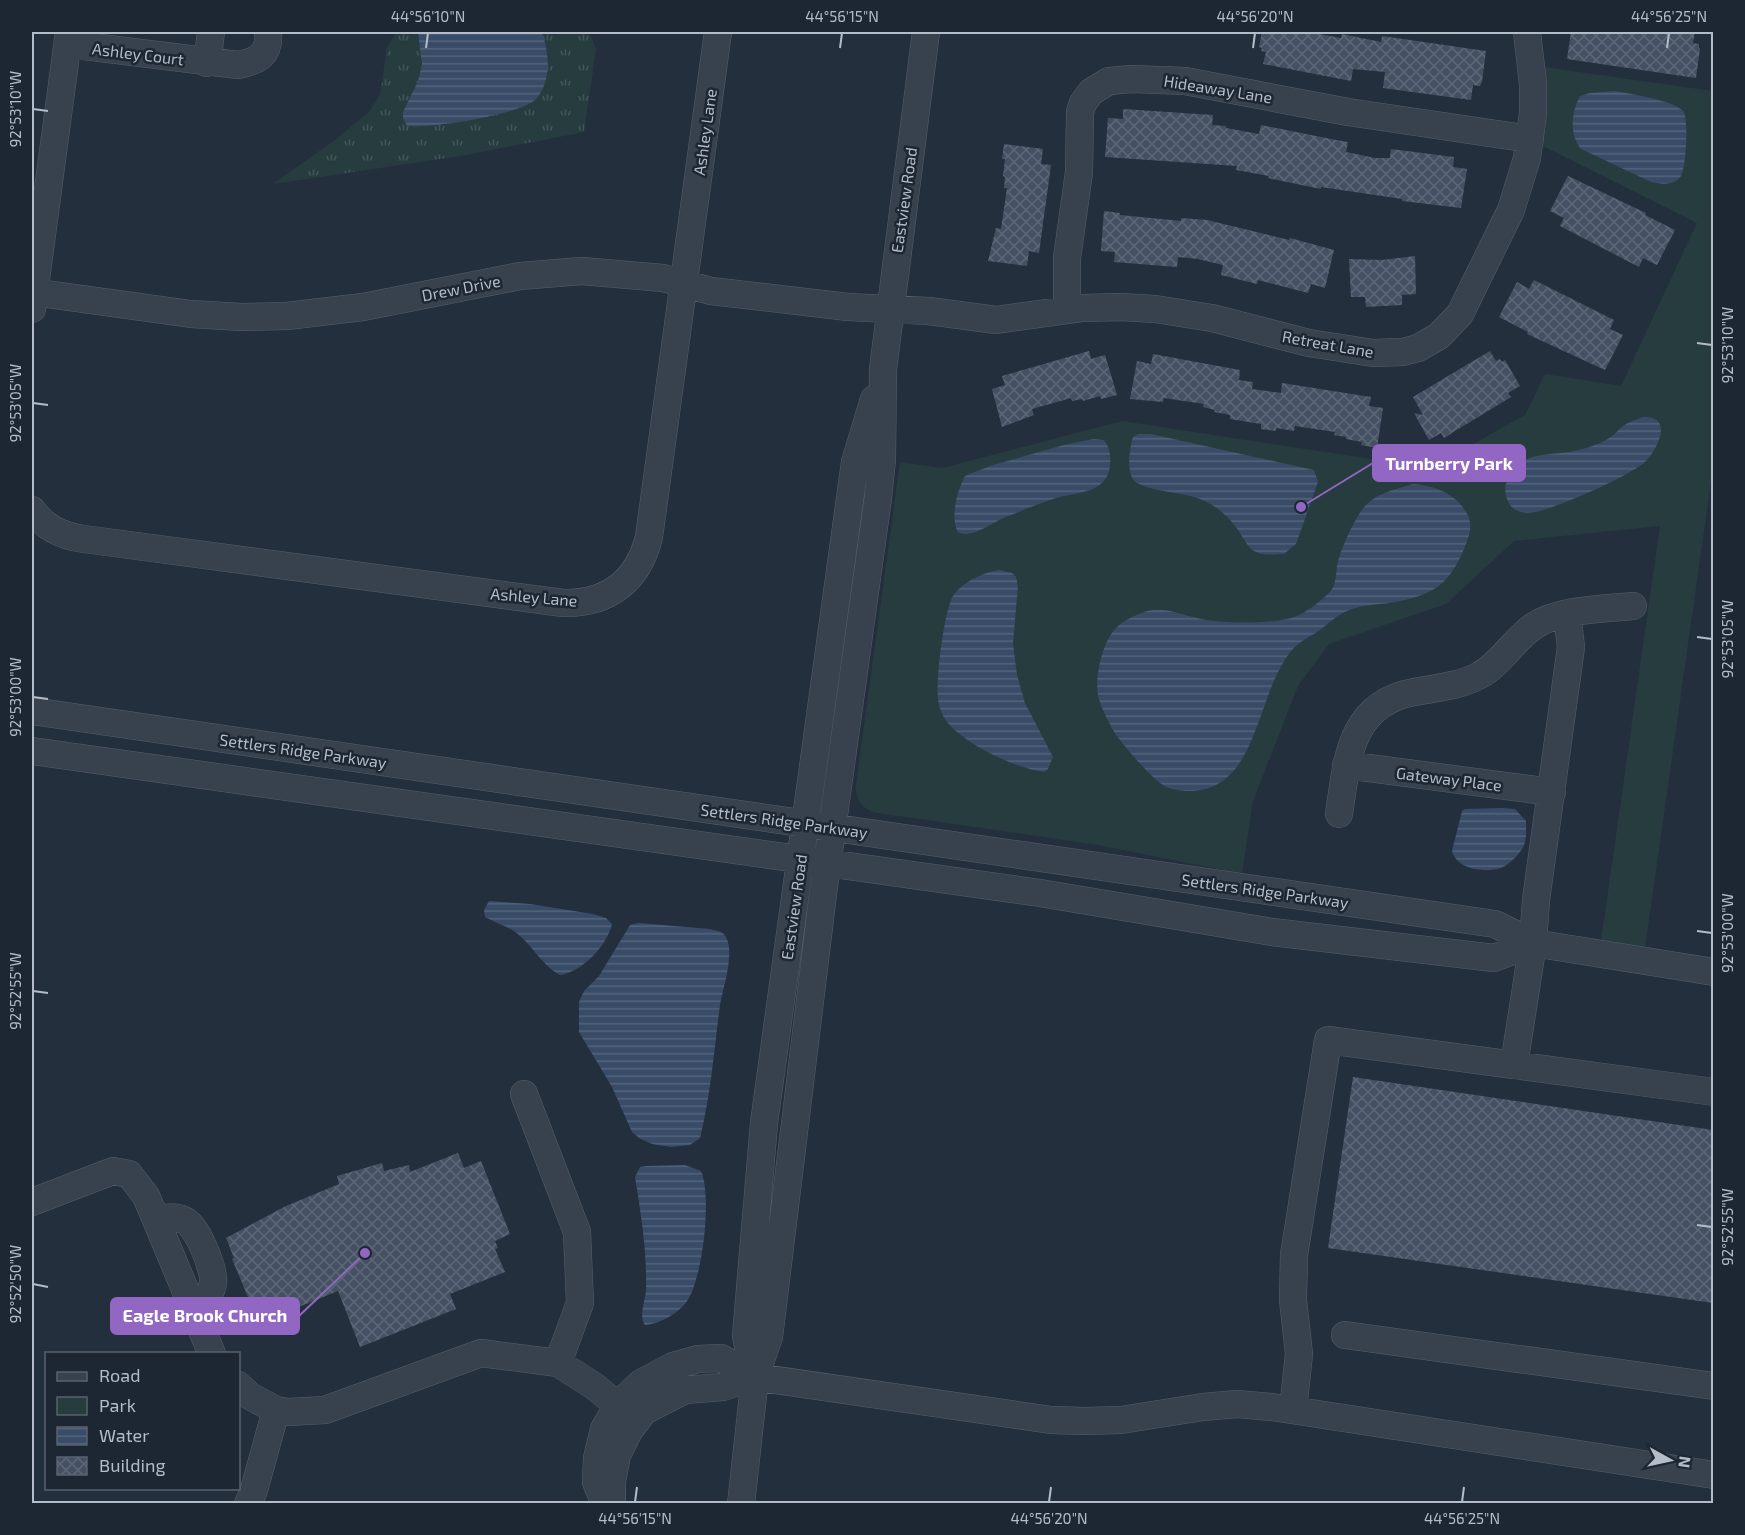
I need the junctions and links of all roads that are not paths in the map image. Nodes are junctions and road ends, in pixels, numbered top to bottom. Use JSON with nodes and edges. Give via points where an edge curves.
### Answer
{"nodes":[{"id":1,"x":211,"y":32,"type":"edge"},
{"id":2,"x":268,"y":32,"type":"edge"},
{"id":3,"x":718,"y":32,"type":"edge"},
{"id":4,"x":926,"y":32,"type":"edge"},
{"id":5,"x":1527,"y":32,"type":"edge"},
{"id":6,"x":69,"y":38,"type":"edge"},
{"id":7,"x":207,"y":63,"type":"junction"},
{"id":8,"x":1530,"y":139,"type":"junction"},
{"id":9,"x":683,"y":284,"type":"junction"},
{"id":10,"x":32,"y":298,"type":"edge"},
{"id":11,"x":890,"y":309,"type":"junction"},
{"id":12,"x":1067,"y":309,"type":"junction"},
{"id":13,"x":883,"y":369,"type":"junction"},
{"id":14,"x":32,"y":510,"type":"edge"},
{"id":15,"x":1633,"y":606,"type":"dead end"},
{"id":16,"x":1567,"y":614,"type":"junction"},
{"id":17,"x":32,"y":711,"type":"edge"},
{"id":18,"x":32,"y":751,"type":"edge"},
{"id":19,"x":1346,"y":765,"type":"junction"},
{"id":20,"x":1552,"y":792,"type":"junction"},
{"id":21,"x":1338,"y":814,"type":"dead end"},
{"id":22,"x":805,"y":825,"type":"junction"},
{"id":23,"x":832,"y":828,"type":"junction"},
{"id":24,"x":800,"y":860,"type":"junction"},
{"id":25,"x":827,"y":864,"type":"junction"},
{"id":26,"x":1533,"y":943,"type":"junction"},
{"id":27,"x":1713,"y":972,"type":"edge"},
{"id":28,"x":1514,"y":1065,"type":"junction"},
{"id":29,"x":1713,"y":1092,"type":"edge"},
{"id":30,"x":524,"y":1094,"type":"dead end"},
{"id":31,"x":32,"y":1202,"type":"edge"},
{"id":32,"x":1345,"y":1335,"type":"dead end"},
{"id":33,"x":212,"y":1352,"type":"edge"},
{"id":34,"x":558,"y":1363,"type":"junction"},
{"id":35,"x":754,"y":1377,"type":"junction"},
{"id":36,"x":240,"y":1386,"type":"edge"},
{"id":37,"x":1713,"y":1386,"type":"edge"},
{"id":38,"x":276,"y":1410,"type":"junction"},
{"id":39,"x":1293,"y":1410,"type":"junction"},
{"id":40,"x":627,"y":1413,"type":"junction"},
{"id":41,"x":1713,"y":1475,"type":"edge"},
{"id":42,"x":248,"y":1503,"type":"edge"},
{"id":43,"x":605,"y":1503,"type":"edge"},
{"id":44,"x":612,"y":1503,"type":"edge"},
{"id":45,"x":741,"y":1503,"type":"edge"}],
"edges":[{"from":1,"to":7,"type":"street","name":"Ashley Court"},
{"from":2,"to":7,"type":"street","name":"Ashley Court","via":[[269,42],[255,62]]},
{"from":3,"to":9,"type":"street","name":"Ashley Lane"},
{"from":4,"to":11,"type":"street","name":"Eastview Road"},
{"from":5,"to":8,"type":"street","name":"Retreat Lane","via":[[1533,84]]},
{"from":6,"to":7,"type":"street","name":"Ashley Court"},
{"from":6,"to":10,"type":"street"},
{"from":8,"to":12,"type":"street","name":"Retreat Lane","via":[[1512,210],[1465,307],[1445,332],[1418,348],[1373,353],[1302,342],[1179,312],[1121,307]]},
{"from":8,"to":12,"type":"street","name":"Hideaway Lane","via":[[1348,112],[1195,82],[1105,82],[1091,92],[1080,112]]},
{"from":9,"to":10,"type":"street","name":"Drew Drive","via":[[615,273],[552,273],[363,307],[241,317]]},
{"from":9,"to":11,"type":"street","name":"Drew Drive","via":[[734,294]]},
{"from":9,"to":14,"type":"street","name":"Ashley Lane","via":[[645,553],[637,568],[604,596],[563,603],[68,537],[43,523]]},
{"from":11,"to":12,"type":"street","name":"Retreat Lane","via":[[929,310],[996,320]]},
{"from":11,"to":13,"type":"street","name":"Eastview Road"},
{"from":13,"to":22,"type":"street","name":"Eastview Road","via":[[855,462]]},
{"from":13,"to":23,"type":"street","name":"Eastview Road","via":[[881,469]]},
{"from":15,"to":16,"type":"street"},
{"from":16,"to":19,"type":"street","via":[[1534,626],[1483,674],[1468,681],[1405,693],[1378,707],[1356,732]]},
{"from":16,"to":20,"type":"street","via":[[1571,647]]},
{"from":17,"to":22,"type":"street","name":"Settlers Ridge Parkway"},
{"from":18,"to":24,"type":"street"},
{"from":19,"to":20,"type":"street","name":"Gateway Place"},
{"from":19,"to":21,"type":"street"},
{"from":20,"to":26,"type":"street"},
{"from":22,"to":23,"type":"street","name":"Settlers Ridge Parkway"},
{"from":22,"to":24,"type":"street","name":"Eastview Road"},
{"from":23,"to":25,"type":"street","name":"Eastview Road"},
{"from":23,"to":26,"type":"street","name":"Settlers Ridge Parkway","via":[[1495,924]]},
{"from":24,"to":25,"type":"street"},
{"from":24,"to":35,"type":"street","name":"Eastview Road","via":[[763,1135],[746,1336]]},
{"from":25,"to":26,"type":"street","via":[[1040,893],[1272,932],[1494,958]]},
{"from":25,"to":35,"type":"street","name":"Eastview Road","via":[[769,1337]]},
{"from":26,"to":27,"type":"street","name":"Settlers Ridge Parkway"},
{"from":26,"to":28,"type":"street"},
{"from":28,"to":29,"type":"street"},
{"from":28,"to":39,"type":"street","via":[[1328,1040],[1294,1255],[1293,1300],[1299,1354]]},
{"from":30,"to":34,"type":"street","via":[[577,1232],[580,1304]]},
{"from":31,"to":33,"type":"street","via":[[113,1171],[129,1174],[146,1196]]},
{"from":32,"to":37,"type":"street"},
{"from":34,"to":38,"type":"street","via":[[481,1353],[325,1410]]},
{"from":34,"to":40,"type":"street"},
{"from":35,"to":39,"type":"street","via":[[1051,1420],[1121,1420],[1237,1404]]},
{"from":35,"to":40,"type":"street","via":[[721,1358],[686,1362],[641,1383]]},
{"from":35,"to":45,"type":"street","name":"Eastview Road"},
{"from":36,"to":38,"type":"street"},
{"from":38,"to":42,"type":"street"},
{"from":39,"to":41,"type":"street"},
{"from":40,"to":43,"type":"street","via":[[604,1429],[596,1482]]},
{"from":40,"to":44,"type":"street","via":[[628,1431],[617,1455]]}]}
